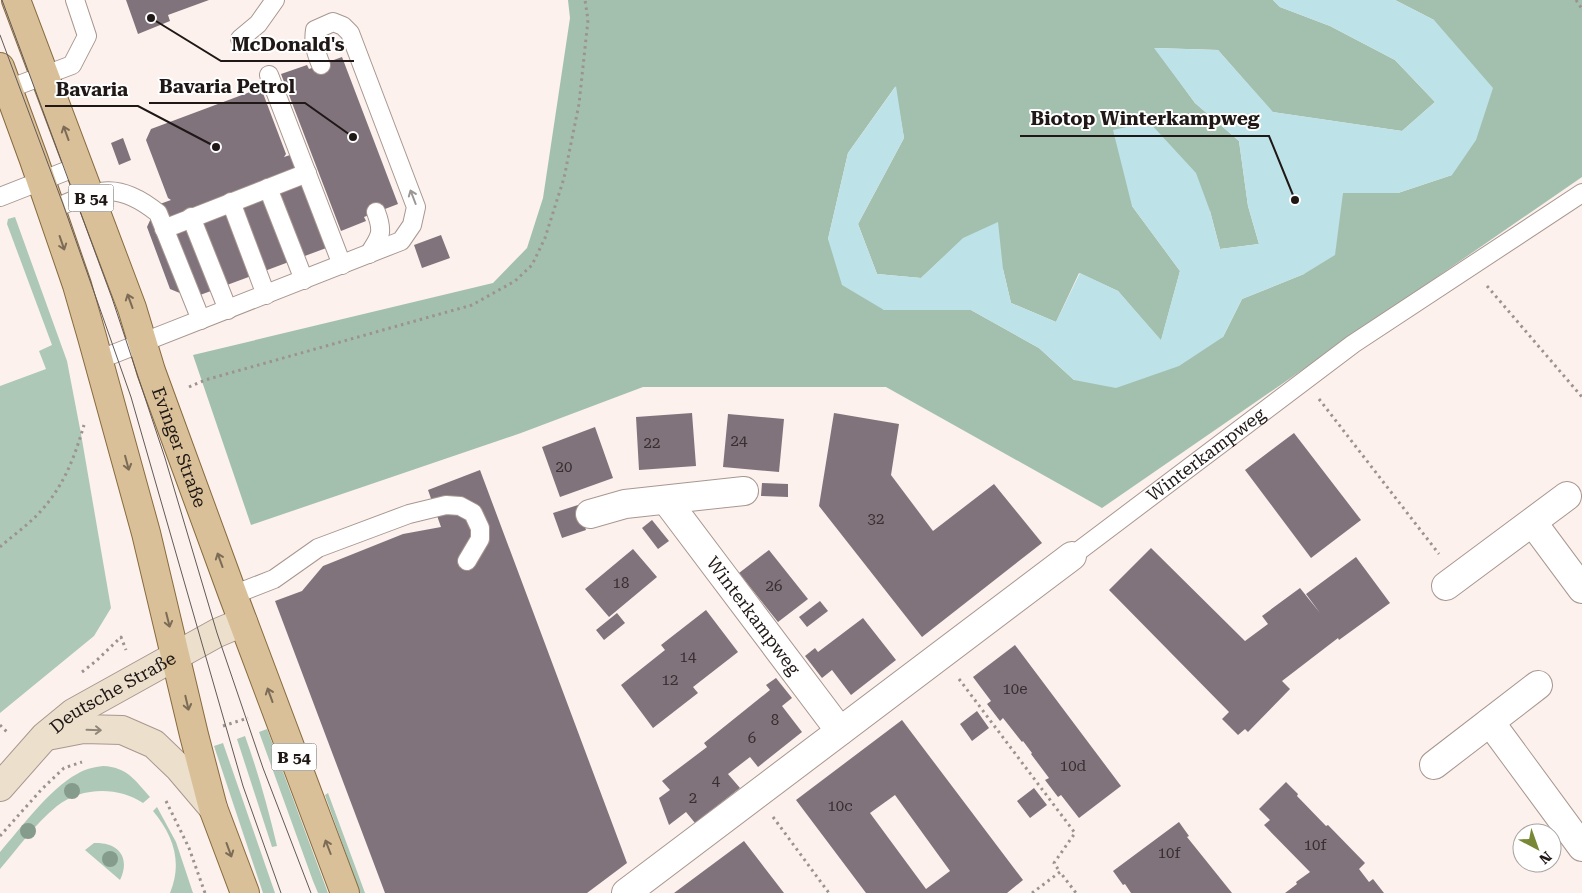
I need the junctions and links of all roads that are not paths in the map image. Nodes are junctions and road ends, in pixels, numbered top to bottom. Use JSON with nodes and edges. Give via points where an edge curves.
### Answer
{"nodes":[{"id":1,"x":16,"y":0,"type":"edge"},
{"id":2,"x":75,"y":0,"type":"edge"},
{"id":3,"x":275,"y":0,"type":"edge"},
{"id":4,"x":240,"y":39,"type":"dead end"},
{"id":5,"x":321,"y":65,"type":"dead end"},
{"id":6,"x":269,"y":75,"type":"dead end"},
{"id":7,"x":45,"y":76,"type":"junction"},
{"id":8,"x":4,"y":78,"type":"edge"},
{"id":9,"x":79,"y":166,"type":"junction"},
{"id":10,"x":307,"y":173,"type":"junction"},
{"id":11,"x":41,"y":181,"type":"junction"},
{"id":12,"x":268,"y":188,"type":"junction"},
{"id":13,"x":1582,"y":193,"type":"edge"},
{"id":14,"x":90,"y":194,"type":"junction"},
{"id":15,"x":0,"y":196,"type":"edge"},
{"id":16,"x":231,"y":202,"type":"junction"},
{"id":17,"x":51,"y":210,"type":"junction"},
{"id":18,"x":376,"y":212,"type":"dead end"},
{"id":19,"x":191,"y":217,"type":"junction"},
{"id":20,"x":164,"y":228,"type":"junction"},
{"id":21,"x":369,"y":254,"type":"junction"},
{"id":22,"x":342,"y":264,"type":"junction"},
{"id":23,"x":304,"y":280,"type":"junction"},
{"id":24,"x":266,"y":295,"type":"junction"},
{"id":25,"x":228,"y":310,"type":"junction"},
{"id":26,"x":201,"y":320,"type":"junction"},
{"id":27,"x":142,"y":343,"type":"junction"},
{"id":28,"x":98,"y":360,"type":"junction"},
{"id":29,"x":744,"y":491,"type":"dead end"},
{"id":30,"x":1567,"y":496,"type":"dead end"},
{"id":31,"x":666,"y":500,"type":"junction"},
{"id":32,"x":590,"y":514,"type":"dead end"},
{"id":33,"x":1533,"y":523,"type":"junction"},
{"id":34,"x":1072,"y":556,"type":"joint"},
{"id":35,"x":467,"y":561,"type":"dead end"},
{"id":36,"x":1452,"y":582,"type":"road end"},
{"id":37,"x":1582,"y":589,"type":"edge"},
{"id":38,"x":233,"y":595,"type":"junction"},
{"id":39,"x":243,"y":622,"type":"junction"},
{"id":40,"x":176,"y":656,"type":"junction"},
{"id":41,"x":1538,"y":685,"type":"dead end"},
{"id":42,"x":1490,"y":722,"type":"junction"},
{"id":43,"x":840,"y":731,"type":"junction"},
{"id":44,"x":46,"y":736,"type":"junction"},
{"id":45,"x":1434,"y":765,"type":"dead end"},
{"id":46,"x":0,"y":786,"type":"edge"},
{"id":47,"x":214,"y":808,"type":"junction"},
{"id":48,"x":1582,"y":847,"type":"edge"},
{"id":49,"x":245,"y":893,"type":"edge"},
{"id":50,"x":345,"y":893,"type":"edge"},
{"id":51,"x":626,"y":893,"type":"edge"}],
"edges":[{"from":1,"to":7,"type":"main road","name":"Evinger Straße","number":"B 54"},
{"from":2,"to":7,"type":"lane","via":[[86,36],[72,65]]},
{"from":3,"to":4,"type":"lane","via":[[258,24]]},
{"from":21,"to":5,"type":"lane","one_way":true,"via":[[401,242],[412,224],[416,207],[350,33],[334,22],[315,30],[315,49]]},
{"from":6,"to":10,"type":"lane"},
{"from":7,"to":8,"type":"lane"},
{"from":9,"to":7,"type":"main road","name":"Evinger Straße","number":"B 54","one_way":true},
{"from":8,"to":11,"type":"main road","number":"B 54"},
{"from":9,"to":11,"type":"lane"},
{"from":9,"to":14,"type":"main road","name":"Evinger Straße","number":"B 54"},
{"from":10,"to":12,"type":"lane"},
{"from":10,"to":22,"type":"lane"},
{"from":11,"to":15,"type":"lane"},
{"from":11,"to":17,"type":"main road","number":"B 54"},
{"from":12,"to":16,"type":"lane"},
{"from":12,"to":23,"type":"lane"},
{"from":13,"to":34,"type":"lane","name":"Winterkampweg","via":[[1353,344]]},
{"from":14,"to":17,"type":"lane"},
{"from":14,"to":20,"type":"lane","via":[[119,191],[144,202],[158,213]]},
{"from":27,"to":14,"type":"main road","name":"Evinger Straße","number":"B 54","one_way":true},
{"from":16,"to":19,"type":"lane"},
{"from":16,"to":24,"type":"lane"},
{"from":17,"to":28,"type":"main road","number":"B 54","one_way":true},
{"from":18,"to":21,"type":"lane","via":[[381,226],[380,237]]},
{"from":19,"to":20,"type":"lane"},
{"from":19,"to":25,"type":"lane"},
{"from":20,"to":26,"type":"lane"},
{"from":21,"to":22,"type":"lane"},
{"from":22,"to":23,"type":"lane"},
{"from":23,"to":24,"type":"lane"},
{"from":24,"to":25,"type":"lane"},
{"from":25,"to":26,"type":"lane"},
{"from":26,"to":27,"type":"lane"},
{"from":27,"to":28,"type":"lane"},
{"from":38,"to":27,"type":"main road","name":"Evinger Straße","number":"B 54","one_way":true},
{"from":28,"to":40,"type":"main road","number":"B 54","one_way":true},
{"from":29,"to":31,"type":"street"},
{"from":30,"to":33,"type":"street"},
{"from":31,"to":32,"type":"street","via":[[626,504]]},
{"from":31,"to":43,"type":"street","name":"Winterkampweg"},
{"from":33,"to":36,"type":"street"},
{"from":33,"to":37,"type":"street"},
{"from":34,"to":43,"type":"street","name":"Winterkampweg"},
{"from":35,"to":38,"type":"lane","via":[[480,539],[480,528],[473,513],[460,506],[446,505],[409,514],[318,548],[274,579]]},
{"from":38,"to":39,"type":"main road","name":"Evinger Straße","number":"B 54"},
{"from":39,"to":40,"type":"street","name":"Deutsche Straße"},
{"from":50,"to":39,"type":"main road","name":"Evinger Straße","number":"B 54","one_way":true},
{"from":40,"to":44,"type":"street","name":"Deutsche Straße","via":[[73,713]]},
{"from":40,"to":47,"type":"main road","number":"B 54","one_way":true},
{"from":41,"to":42,"type":"street"},
{"from":42,"to":45,"type":"street"},
{"from":42,"to":48,"type":"street"},
{"from":43,"to":51,"type":"street","name":"Winterkampweg"},
{"from":44,"to":46,"type":"street","name":"Deutsche Straße"},
{"from":44,"to":47,"type":"street","one_way":true,"via":[[83,729],[122,730],[154,744]]},
{"from":47,"to":49,"type":"main road","number":"B 54","one_way":true}]}
